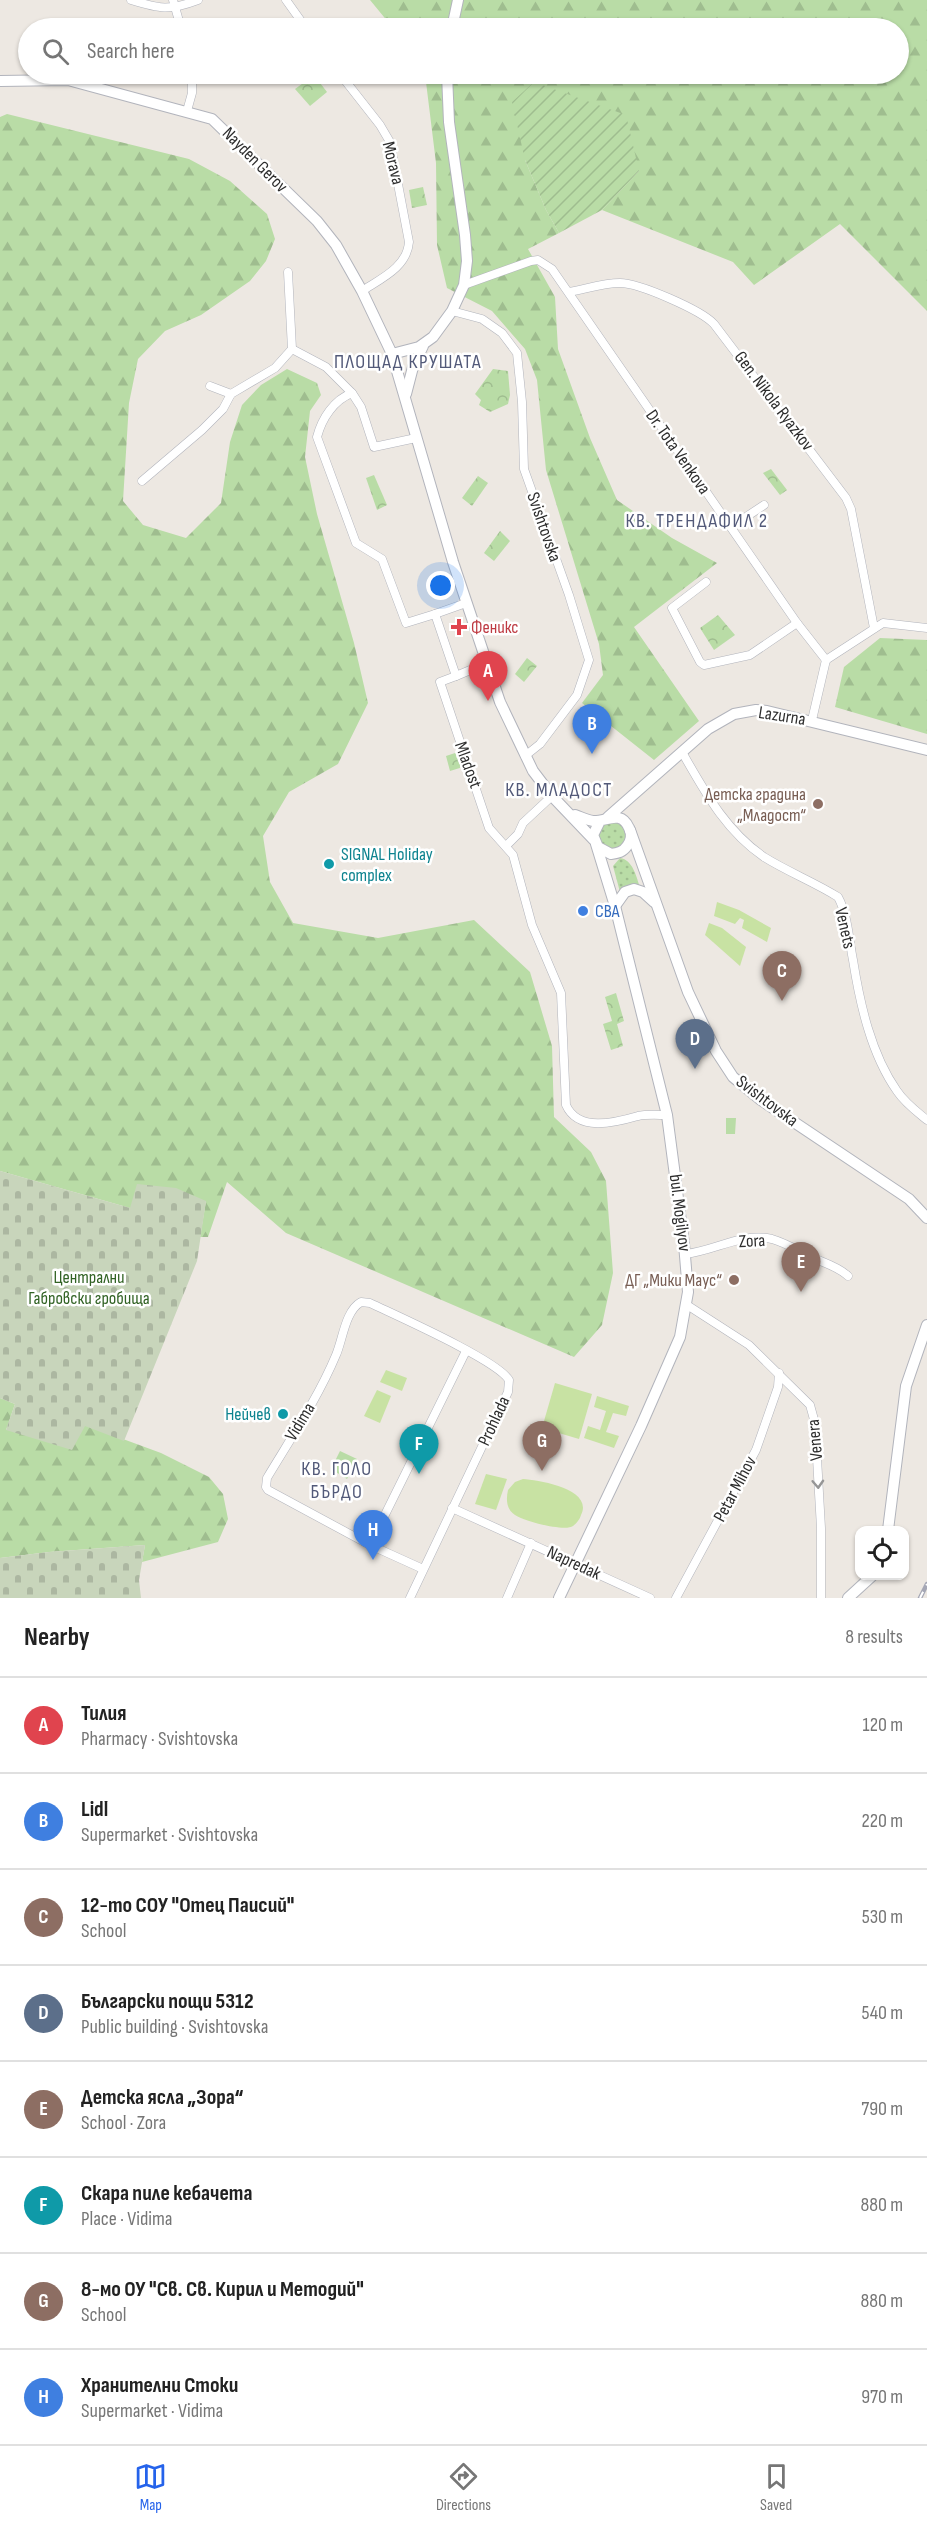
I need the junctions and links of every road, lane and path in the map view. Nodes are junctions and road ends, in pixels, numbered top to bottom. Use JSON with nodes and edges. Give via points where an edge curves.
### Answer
{"nodes":[{"id":1,"x":131,"y":0,"type":"edge"},
{"id":2,"x":198,"y":0,"type":"edge"},
{"id":3,"x":286,"y":0,"type":"edge"},
{"id":4,"x":458,"y":0,"type":"edge"},
{"id":5,"x":174,"y":4,"type":"edge"},
{"id":6,"x":299,"y":18,"type":"edge"},
{"id":7,"x":454,"y":18,"type":"edge"},
{"id":8,"x":0,"y":81,"type":"edge"},
{"id":9,"x":18,"y":81,"type":"edge"},
{"id":10,"x":83,"y":84,"type":"edge"},
{"id":11,"x":192,"y":84,"type":"edge"},
{"id":12,"x":348,"y":84,"type":"edge"},
{"id":13,"x":447,"y":84,"type":"edge"},
{"id":14,"x":187,"y":111,"type":"junction"},
{"id":15,"x":288,"y":272,"type":"dead end"},
{"id":16,"x":464,"y":285,"type":"junction"},
{"id":17,"x":362,"y":291,"type":"junction"},
{"id":18,"x":569,"y":292,"type":"junction"},
{"id":19,"x":452,"y":311,"type":"junction"},
{"id":20,"x":423,"y":346,"type":"junction"},
{"id":21,"x":292,"y":349,"type":"junction"},
{"id":22,"x":392,"y":354,"type":"junction"},
{"id":23,"x":210,"y":386,"type":"dead end"},
{"id":24,"x":352,"y":393,"type":"junction"},
{"id":25,"x":231,"y":394,"type":"junction"},
{"id":26,"x":406,"y":397,"type":"junction"},
{"id":27,"x":416,"y":438,"type":"junction"},
{"id":28,"x":142,"y":481,"type":"dead end"},
{"id":29,"x":764,"y":505,"type":"dead end"},
{"id":30,"x":731,"y":528,"type":"junction"},
{"id":31,"x":706,"y":582,"type":"dead end"},
{"id":32,"x":466,"y":603,"type":"junction"},
{"id":33,"x":435,"y":614,"type":"junction"},
{"id":34,"x":797,"y":623,"type":"junction"},
{"id":35,"x":874,"y":628,"type":"junction"},
{"id":36,"x":927,"y":628,"type":"edge"},
{"id":37,"x":826,"y":660,"type":"junction"},
{"id":38,"x":487,"y":663,"type":"junction"},
{"id":39,"x":456,"y":676,"type":"junction"},
{"id":40,"x":812,"y":720,"type":"junction"},
{"id":41,"x":927,"y":750,"type":"edge"},
{"id":42,"x":682,"y":752,"type":"junction"},
{"id":43,"x":525,"y":756,"type":"junction"},
{"id":44,"x":552,"y":796,"type":"junction"},
{"id":45,"x":629,"y":800,"type":"junction"},
{"id":46,"x":569,"y":812,"type":"junction"},
{"id":47,"x":604,"y":819,"type":"junction"},
{"id":48,"x":629,"y":828,"type":"junction"},
{"id":49,"x":595,"y":842,"type":"junction"},
{"id":50,"x":506,"y":846,"type":"junction"},
{"id":51,"x":619,"y":852,"type":"junction"},
{"id":52,"x":642,"y":867,"type":"junction"},
{"id":53,"x":608,"y":880,"type":"junction"},
{"id":54,"x":656,"y":903,"type":"junction"},
{"id":55,"x":615,"y":906,"type":"junction"},
{"id":56,"x":667,"y":1115,"type":"junction"},
{"id":57,"x":927,"y":1120,"type":"edge"},
{"id":58,"x":927,"y":1218,"type":"edge"},
{"id":59,"x":686,"y":1254,"type":"junction"},
{"id":60,"x":848,"y":1276,"type":"dead end"},
{"id":61,"x":687,"y":1305,"type":"junction"},
{"id":62,"x":927,"y":1324,"type":"edge"},
{"id":63,"x":466,"y":1351,"type":"junction"},
{"id":64,"x":779,"y":1373,"type":"junction"},
{"id":65,"x":452,"y":1508,"type":"junction"},
{"id":66,"x":888,"y":1526,"type":"edge"},
{"id":67,"x":531,"y":1543,"type":"junction"},
{"id":68,"x":370,"y":1545,"type":"junction"},
{"id":69,"x":576,"y":1563,"type":"junction"},
{"id":70,"x":423,"y":1569,"type":"junction"},
{"id":71,"x":867,"y":1580,"type":"edge"},
{"id":72,"x":410,"y":1598,"type":"edge"},
{"id":73,"x":507,"y":1598,"type":"edge"},
{"id":74,"x":559,"y":1598,"type":"edge"},
{"id":75,"x":650,"y":1598,"type":"edge"},
{"id":76,"x":676,"y":1598,"type":"edge"},
{"id":77,"x":821,"y":1598,"type":"edge"},
{"id":78,"x":848,"y":1598,"type":"edge"}],
"edges":[{"from":1,"to":5,"type":"street","via":[[153,7]]},
{"from":2,"to":5,"type":"street"},
{"from":3,"to":6,"type":"street"},
{"from":4,"to":7,"type":"street"},
{"from":8,"to":9,"type":"street","name":"Nayden Gerov"},
{"from":10,"to":14,"type":"street","name":"Nayden Gerov"},
{"from":11,"to":14,"type":"street"},
{"from":12,"to":17,"type":"street","name":"Morava","via":[[390,142],[409,242],[399,265]]},
{"from":13,"to":16,"type":"street","via":[[465,235]]},
{"from":14,"to":17,"type":"street","name":"Nayden Gerov","via":[[218,123],[317,221],[336,245]]},
{"from":15,"to":21,"type":"street"},
{"from":16,"to":18,"type":"street","name":"Dr. Tota Venkova","via":[[538,260],[552,269]]},
{"from":16,"to":19,"type":"street"},
{"from":17,"to":22,"type":"street","name":"Nayden Gerov"},
{"from":18,"to":30,"type":"street","name":"Dr. Tota Venkova"},
{"from":18,"to":35,"type":"street","name":"Gen. Nikola Ryazkov","via":[[623,283],[695,309],[714,324],[846,498]]},
{"from":19,"to":20,"type":"street"},
{"from":19,"to":43,"type":"street","name":"Svishtovska","via":[[482,319],[502,333],[517,353],[524,469],[589,660],[577,695],[540,744]]},
{"from":20,"to":22,"type":"street"},
{"from":20,"to":26,"type":"street"},
{"from":21,"to":24,"type":"street","via":[[326,367]]},
{"from":21,"to":25,"type":"street","via":[[275,368]]},
{"from":22,"to":26,"type":"street"},
{"from":23,"to":25,"type":"street"},
{"from":24,"to":27,"type":"street","via":[[361,407],[374,447]]},
{"from":24,"to":33,"type":"street","via":[[336,401],[317,437],[356,543],[382,559],[406,623]]},
{"from":25,"to":28,"type":"street","via":[[223,409],[202,430]]},
{"from":26,"to":27,"type":"street"},
{"from":27,"to":32,"type":"street"},
{"from":29,"to":30,"type":"street"},
{"from":30,"to":34,"type":"street","name":"Dr. Tota Venkova"},
{"from":31,"to":34,"type":"street","via":[[672,608],[704,665],[750,655]]},
{"from":32,"to":33,"type":"street"},
{"from":32,"to":38,"type":"street"},
{"from":33,"to":39,"type":"street"},
{"from":34,"to":37,"type":"street","name":"Dr. Tota Venkova"},
{"from":35,"to":36,"type":"street","via":[[885,623]]},
{"from":35,"to":37,"type":"street"},
{"from":37,"to":40,"type":"street"},
{"from":38,"to":39,"type":"street"},
{"from":38,"to":43,"type":"street"},
{"from":39,"to":50,"type":"street","name":"Mladost","via":[[440,682],[489,828]]},
{"from":40,"to":41,"type":"street","name":"Lazurna"},
{"from":40,"to":42,"type":"street","name":"Lazurna","via":[[756,710],[734,714],[708,729]]},
{"from":42,"to":45,"type":"street","name":"Lazurna"},
{"from":42,"to":57,"type":"street","name":"Venets","via":[[715,810],[735,834],[764,856],[838,897],[860,1000],[873,1039],[898,1092]]},
{"from":43,"to":44,"type":"street"},
{"from":44,"to":46,"type":"street"},
{"from":44,"to":50,"type":"street","via":[[523,823]]},
{"from":45,"to":47,"type":"street","name":"Lazurna"},
{"from":45,"to":48,"type":"street","via":[[624,813]]},
{"from":46,"to":47,"type":"street","via":[[588,820]]},
{"from":46,"to":49,"type":"street"},
{"from":47,"to":48,"type":"street","via":[[619,818]]},
{"from":47,"to":49,"type":"street","via":[[594,831]]},
{"from":48,"to":51,"type":"street","via":[[630,840]]},
{"from":48,"to":52,"type":"street","name":"Svishtovska"},
{"from":49,"to":51,"type":"street","via":[[604,852]]},
{"from":49,"to":53,"type":"street","name":"bul. Mogilyov"},
{"from":50,"to":56,"type":"street","name":"Mladost","via":[[513,855],[532,925],[561,993],[569,1112],[582,1122]]},
{"from":51,"to":52,"type":"street"},
{"from":51,"to":53,"type":"street","via":[[609,867]]},
{"from":52,"to":54,"type":"street","name":"Svishtovska"},
{"from":53,"to":55,"type":"street","name":"bul. Mogilyov"},
{"from":54,"to":55,"type":"street","via":[[634,889],[625,892]]},
{"from":54,"to":58,"type":"street","name":"Svishtovska","via":[[688,992],[733,1077],[909,1199]]},
{"from":55,"to":56,"type":"street","name":"bul. Mogilyov"},
{"from":56,"to":59,"type":"street","name":"bul. Mogilyov"},
{"from":59,"to":60,"type":"street","name":"Zora","via":[[762,1238],[781,1242],[838,1267]]},
{"from":59,"to":61,"type":"street","name":"bul. Mogilyov"},
{"from":61,"to":64,"type":"street","name":"Venera","via":[[749,1345]]},
{"from":61,"to":69,"type":"street","name":"bul. Mogilyov","via":[[680,1337]]},
{"from":62,"to":66,"type":"street","via":[[906,1386]]},
{"from":63,"to":65,"type":"street","name":"Prohlada","via":[[504,1374],[510,1386]]},
{"from":63,"to":68,"type":"street"},
{"from":63,"to":68,"type":"street","name":"Vidima","via":[[370,1303],[358,1303],[313,1402],[267,1478],[268,1490]]},
{"from":64,"to":76,"type":"street","name":"Petar Mihov","via":[[775,1397],[756,1450]]},
{"from":64,"to":77,"type":"street","name":"Venera","one_way":true,"via":[[810,1405],[815,1424]]},
{"from":65,"to":67,"type":"street","name":"Napredak"},
{"from":65,"to":70,"type":"street","name":"Prohlada"},
{"from":67,"to":69,"type":"street","name":"Napredak"},
{"from":67,"to":73,"type":"street","name":"Napredak"},
{"from":68,"to":70,"type":"street","name":"Vidima"},
{"from":69,"to":74,"type":"street","name":"bul. Mogilyov"},
{"from":69,"to":75,"type":"street","name":"Napredak"},
{"from":70,"to":72,"type":"street","name":"Prohlada"},
{"from":71,"to":78,"type":"street"}]}
